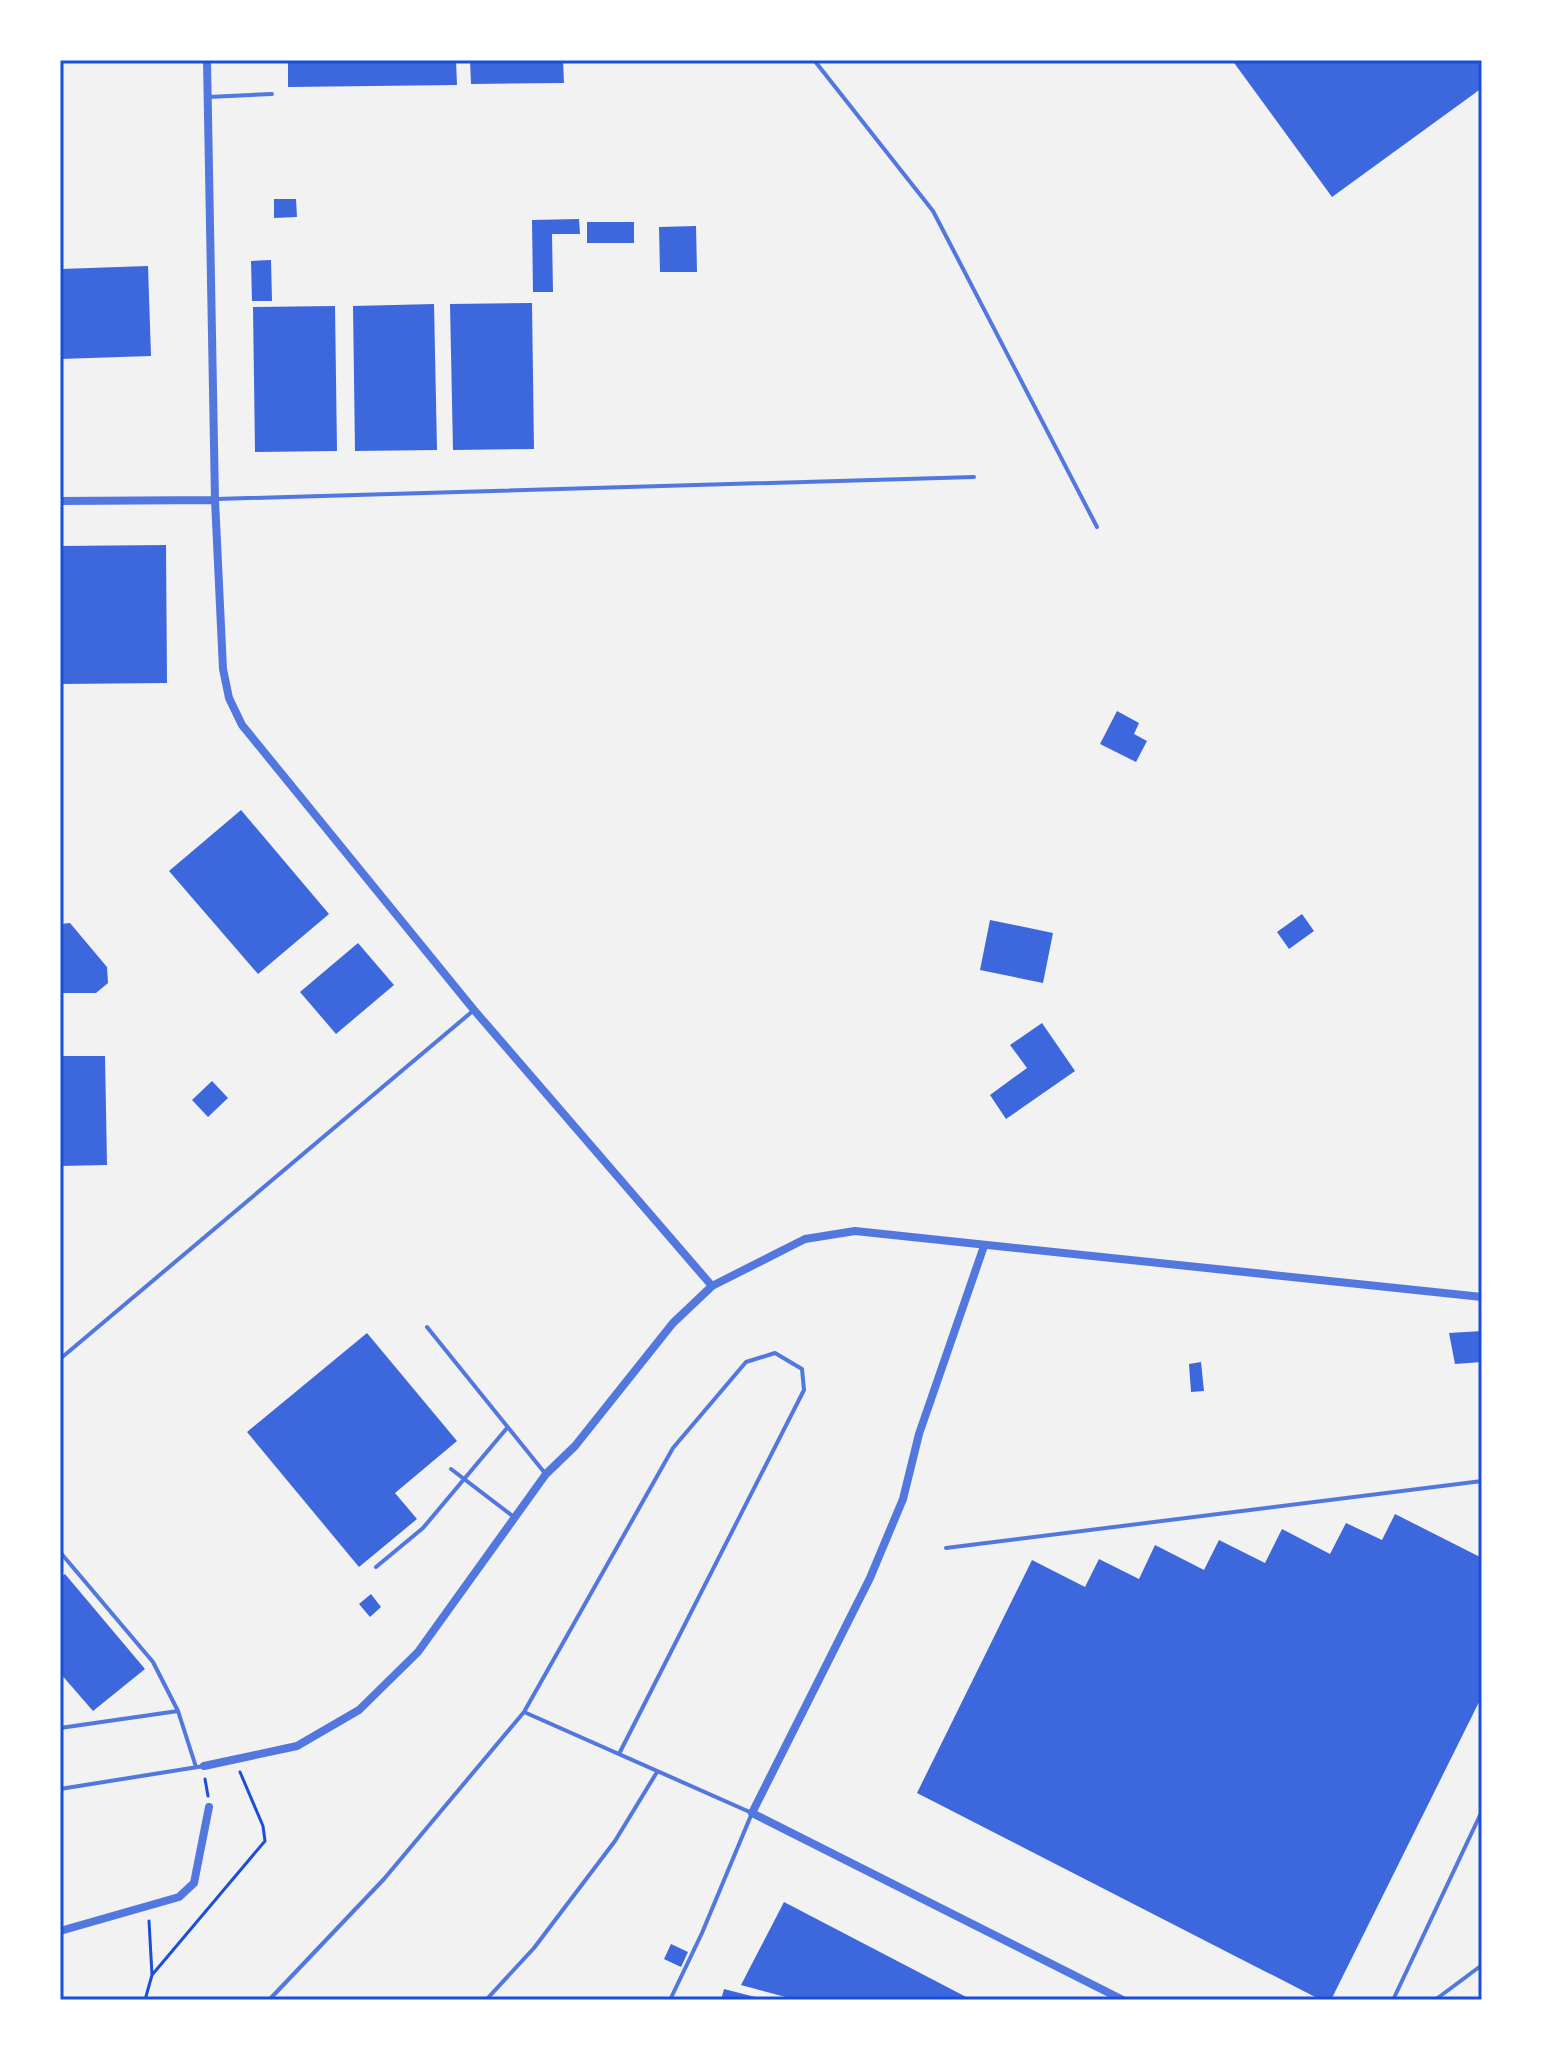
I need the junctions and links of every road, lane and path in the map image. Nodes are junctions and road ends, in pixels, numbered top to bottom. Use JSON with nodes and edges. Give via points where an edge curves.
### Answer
{"nodes":[{"id":1,"x":207,"y":60,"type":"edge"},
{"id":2,"x":814,"y":60,"type":"edge"},
{"id":3,"x":272,"y":94,"type":"dead end"},
{"id":4,"x":208,"y":97,"type":"junction"},
{"id":5,"x":974,"y":477,"type":"dead end"},
{"id":6,"x":215,"y":500,"type":"junction"},
{"id":7,"x":60,"y":501,"type":"edge"},
{"id":8,"x":1097,"y":527,"type":"dead end"},
{"id":9,"x":474,"y":1010,"type":"junction"},
{"id":10,"x":984,"y":1246,"type":"junction"},
{"id":11,"x":712,"y":1286,"type":"junction"},
{"id":12,"x":1482,"y":1297,"type":"edge"},
{"id":13,"x":427,"y":1327,"type":"dead end"},
{"id":14,"x":60,"y":1359,"type":"edge"},
{"id":15,"x":507,"y":1428,"type":"junction"},
{"id":16,"x":451,"y":1469,"type":"dead end"},
{"id":17,"x":546,"y":1474,"type":"junction"},
{"id":18,"x":464,"y":1480,"type":"junction"},
{"id":19,"x":1482,"y":1481,"type":"edge"},
{"id":20,"x":516,"y":1518,"type":"junction"},
{"id":21,"x":946,"y":1548,"type":"dead end"},
{"id":22,"x":60,"y":1552,"type":"edge"},
{"id":23,"x":376,"y":1567,"type":"dead end"},
{"id":24,"x":178,"y":1711,"type":"junction"},
{"id":25,"x":524,"y":1712,"type":"junction"},
{"id":26,"x":60,"y":1728,"type":"edge"},
{"id":27,"x":619,"y":1754,"type":"junction"},
{"id":28,"x":235,"y":1759,"type":"junction"},
{"id":29,"x":200,"y":1767,"type":"junction"},
{"id":30,"x":657,"y":1771,"type":"junction"},
{"id":31,"x":60,"y":1789,"type":"edge"},
{"id":32,"x":209,"y":1807,"type":"joint"},
{"id":33,"x":1482,"y":1811,"type":"edge"},
{"id":34,"x":752,"y":1813,"type":"junction"},
{"id":35,"x":148,"y":1908,"type":"junction"},
{"id":36,"x":60,"y":1931,"type":"edge"},
{"id":37,"x":1482,"y":1965,"type":"edge"},
{"id":38,"x":152,"y":1975,"type":"junction"},
{"id":39,"x":145,"y":2000,"type":"edge"},
{"id":40,"x":269,"y":2000,"type":"edge"},
{"id":41,"x":486,"y":2000,"type":"edge"},
{"id":42,"x":670,"y":2000,"type":"edge"},
{"id":43,"x":1123,"y":2000,"type":"edge"},
{"id":44,"x":1393,"y":2000,"type":"edge"},
{"id":45,"x":1435,"y":2000,"type":"edge"}],
"edges":[{"from":1,"to":4,"type":"street"},
{"from":2,"to":8,"type":"lane","via":[[933,211]]},
{"from":3,"to":4,"type":"lane"},
{"from":4,"to":6,"type":"street"},
{"from":5,"to":6,"type":"lane"},
{"from":6,"to":7,"type":"street"},
{"from":6,"to":9,"type":"street","via":[[223,669],[242,725]]},
{"from":9,"to":11,"type":"street"},
{"from":9,"to":14,"type":"lane"},
{"from":10,"to":11,"type":"street","via":[[855,1231],[805,1239]]},
{"from":10,"to":12,"type":"street"},
{"from":10,"to":34,"type":"street","via":[[919,1434],[903,1499],[870,1578]]},
{"from":11,"to":17,"type":"street","via":[[673,1323],[575,1446]]},
{"from":13,"to":15,"type":"lane"},
{"from":15,"to":17,"type":"lane"},
{"from":15,"to":18,"type":"lane"},
{"from":16,"to":18,"type":"lane"},
{"from":17,"to":20,"type":"street"},
{"from":18,"to":20,"type":"lane"},
{"from":18,"to":23,"type":"lane","via":[[423,1528]]},
{"from":19,"to":21,"type":"lane"},
{"from":20,"to":28,"type":"street","via":[[418,1652],[359,1710],[297,1746]]},
{"from":22,"to":24,"type":"lane","via":[[153,1662]]},
{"from":24,"to":26,"type":"lane"},
{"from":24,"to":29,"type":"lane"},
{"from":25,"to":27,"type":"lane"},
{"from":25,"to":27,"type":"lane","via":[[673,1448],[746,1362],[775,1353],[802,1369],[804,1390]]},
{"from":25,"to":40,"type":"lane","via":[[384,1879]]},
{"from":27,"to":30,"type":"lane"},
{"from":28,"to":29,"type":"street"},
{"from":28,"to":38,"type":"path","via":[[265,1841]]},
{"from":29,"to":31,"type":"lane"},
{"from":29,"to":32,"type":"path"},
{"from":30,"to":34,"type":"lane"},
{"from":30,"to":41,"type":"lane","via":[[615,1841],[534,1948]]},
{"from":32,"to":35,"type":"street","via":[[194,1883],[179,1897]]},
{"from":33,"to":44,"type":"lane"},
{"from":34,"to":42,"type":"lane"},
{"from":34,"to":43,"type":"street"},
{"from":35,"to":36,"type":"street"},
{"from":35,"to":38,"type":"path"},
{"from":37,"to":45,"type":"lane"},
{"from":38,"to":39,"type":"path"}]}
